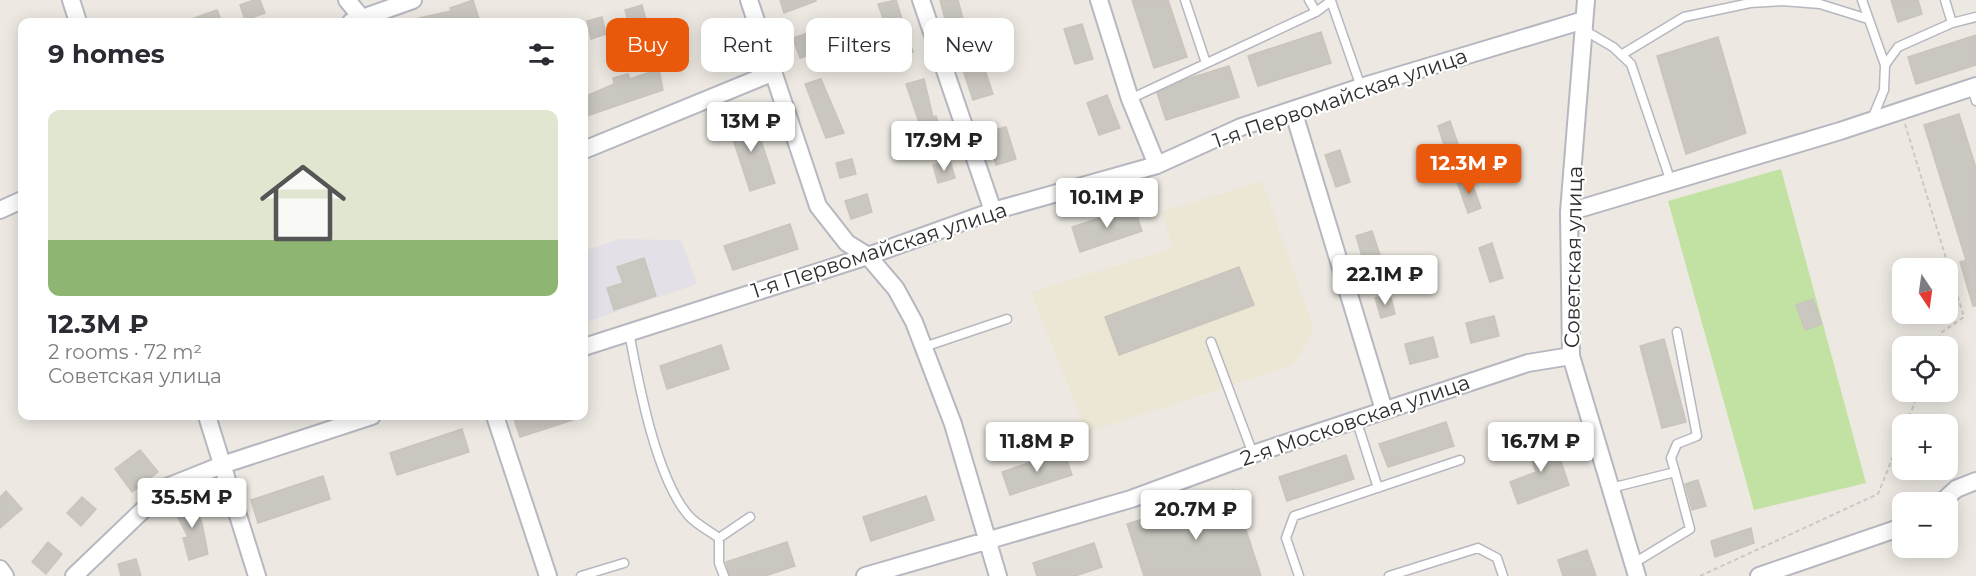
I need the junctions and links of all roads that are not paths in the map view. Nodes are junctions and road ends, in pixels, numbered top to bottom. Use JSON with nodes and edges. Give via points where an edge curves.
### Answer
{"nodes":[{"id":1,"x":71,"y":0,"type":"edge"},
{"id":2,"x":347,"y":0,"type":"edge"},
{"id":3,"x":413,"y":0,"type":"edge"},
{"id":4,"x":749,"y":0,"type":"edge"},
{"id":5,"x":921,"y":0,"type":"edge"},
{"id":6,"x":1099,"y":0,"type":"edge"},
{"id":7,"x":1185,"y":0,"type":"edge"},
{"id":8,"x":1309,"y":0,"type":"edge"},
{"id":9,"x":1586,"y":0,"type":"edge"},
{"id":10,"x":1862,"y":0,"type":"edge"},
{"id":11,"x":1945,"y":0,"type":"edge"},
{"id":12,"x":1331,"y":1,"type":"edge"},
{"id":13,"x":1316,"y":12,"type":"junction"},
{"id":14,"x":1976,"y":17,"type":"edge"},
{"id":15,"x":77,"y":18,"type":"edge"},
{"id":16,"x":357,"y":18,"type":"edge"},
{"id":17,"x":367,"y":18,"type":"edge"},
{"id":18,"x":755,"y":18,"type":"edge"},
{"id":19,"x":1868,"y":20,"type":"junction"},
{"id":20,"x":1952,"y":23,"type":"junction"},
{"id":21,"x":1584,"y":24,"type":"junction"},
{"id":22,"x":1621,"y":55,"type":"junction"},
{"id":23,"x":1206,"y":63,"type":"junction"},
{"id":24,"x":1885,"y":65,"type":"junction"},
{"id":25,"x":774,"y":72,"type":"joint"},
{"id":26,"x":1361,"y":87,"type":"junction"},
{"id":27,"x":1975,"y":92,"type":"edge"},
{"id":28,"x":1130,"y":99,"type":"junction"},
{"id":29,"x":1293,"y":110,"type":"junction"},
{"id":30,"x":1872,"y":121,"type":"junction"},
{"id":31,"x":588,"y":148,"type":"edge"},
{"id":32,"x":1157,"y":165,"type":"junction"},
{"id":33,"x":1671,"y":182,"type":"junction"},
{"id":34,"x":18,"y":202,"type":"edge"},
{"id":35,"x":0,"y":210,"type":"edge"},
{"id":36,"x":993,"y":211,"type":"junction"},
{"id":37,"x":1569,"y":212,"type":"junction"},
{"id":38,"x":868,"y":256,"type":"junction"},
{"id":39,"x":1007,"y":319,"type":"dead end"},
{"id":40,"x":629,"y":332,"type":"junction"},
{"id":41,"x":1677,"y":332,"type":"dead end"},
{"id":42,"x":1211,"y":342,"type":"dead end"},
{"id":43,"x":588,"y":345,"type":"edge"},
{"id":44,"x":924,"y":347,"type":"junction"},
{"id":45,"x":1571,"y":356,"type":"junction"},
{"id":46,"x":1384,"y":410,"type":"junction"},
{"id":47,"x":208,"y":420,"type":"edge"},
{"id":48,"x":360,"y":420,"type":"edge"},
{"id":49,"x":496,"y":420,"type":"edge"},
{"id":50,"x":1356,"y":420,"type":"junction"},
{"id":51,"x":1253,"y":454,"type":"junction"},
{"id":52,"x":1461,"y":460,"type":"dead end"},
{"id":53,"x":222,"y":465,"type":"junction"},
{"id":54,"x":1675,"y":472,"type":"junction"},
{"id":55,"x":1976,"y":480,"type":"edge"},
{"id":56,"x":1378,"y":488,"type":"junction"},
{"id":57,"x":1611,"y":488,"type":"junction"},
{"id":58,"x":1953,"y":492,"type":"edge"},
{"id":59,"x":750,"y":517,"type":"dead end"},
{"id":60,"x":1892,"y":530,"type":"edge"},
{"id":61,"x":719,"y":538,"type":"junction"},
{"id":62,"x":988,"y":541,"type":"junction"},
{"id":63,"x":624,"y":563,"type":"dead end"},
{"id":64,"x":0,"y":569,"type":"edge"},
{"id":65,"x":1635,"y":569,"type":"edge"},
{"id":66,"x":4,"y":576,"type":"edge"},
{"id":67,"x":74,"y":576,"type":"edge"},
{"id":68,"x":257,"y":576,"type":"edge"},
{"id":69,"x":548,"y":576,"type":"edge"},
{"id":70,"x":581,"y":576,"type":"edge"},
{"id":71,"x":724,"y":576,"type":"edge"},
{"id":72,"x":865,"y":576,"type":"edge"},
{"id":73,"x":998,"y":576,"type":"edge"},
{"id":74,"x":1299,"y":576,"type":"edge"},
{"id":75,"x":1389,"y":576,"type":"edge"},
{"id":76,"x":1503,"y":576,"type":"edge"},
{"id":77,"x":1759,"y":576,"type":"edge"}],
"edges":[{"from":1,"to":15,"type":"street"},
{"from":2,"to":16,"type":"street"},
{"from":3,"to":17,"type":"street"},
{"from":4,"to":18,"type":"street"},
{"from":5,"to":36,"type":"street"},
{"from":6,"to":28,"type":"street"},
{"from":7,"to":23,"type":"lane"},
{"from":8,"to":13,"type":"lane"},
{"from":9,"to":21,"type":"street","name":"Советская улица"},
{"from":10,"to":19,"type":"lane"},
{"from":11,"to":20,"type":"lane"},
{"from":12,"to":13,"type":"lane"},
{"from":12,"to":26,"type":"lane"},
{"from":13,"to":23,"type":"lane"},
{"from":14,"to":20,"type":"lane"},
{"from":19,"to":22,"type":"lane","via":[[1820,4],[1750,3],[1684,17]]},
{"from":19,"to":24,"type":"lane"},
{"from":20,"to":24,"type":"lane","via":[[1898,48]]},
{"from":21,"to":22,"type":"lane"},
{"from":21,"to":26,"type":"street","name":"1-я Первомайская улица"},
{"from":21,"to":37,"type":"street","name":"Советская улица"},
{"from":22,"to":33,"type":"lane","via":[[1631,64]]},
{"from":23,"to":28,"type":"lane"},
{"from":24,"to":30,"type":"lane","via":[[1884,90]]},
{"from":25,"to":31,"type":"street"},
{"from":25,"to":38,"type":"street","via":[[818,206],[848,243]]},
{"from":26,"to":29,"type":"street","name":"1-я Первомайская улица"},
{"from":27,"to":30,"type":"street"},
{"from":28,"to":32,"type":"street"},
{"from":29,"to":32,"type":"street","name":"1-я Первомайская улица","via":[[1241,127]]},
{"from":29,"to":46,"type":"street"},
{"from":30,"to":33,"type":"street"},
{"from":32,"to":36,"type":"street","name":"1-я Первомайская улица"},
{"from":33,"to":37,"type":"street"},
{"from":34,"to":35,"type":"street"},
{"from":36,"to":38,"type":"street","name":"1-я Первомайская улица"},
{"from":37,"to":45,"type":"street","name":"Советская улица"},
{"from":38,"to":40,"type":"street","name":"1-я Первомайская улица"},
{"from":38,"to":44,"type":"street","via":[[896,289]]},
{"from":39,"to":44,"type":"lane"},
{"from":40,"to":43,"type":"street","name":"1-я Первомайская улица"},
{"from":40,"to":61,"type":"lane","via":[[642,400],[672,487],[690,517]]},
{"from":41,"to":54,"type":"lane","via":[[1697,436],[1677,444],[1671,458]]},
{"from":42,"to":51,"type":"lane"},
{"from":44,"to":62,"type":"street","via":[[953,424]]},
{"from":45,"to":46,"type":"street","name":"2-я Московская улица","via":[[1528,363]]},
{"from":45,"to":57,"type":"street","name":"Советская улица"},
{"from":46,"to":50,"type":"street","name":"2-я Московская улица"},
{"from":47,"to":53,"type":"street"},
{"from":48,"to":53,"type":"street"},
{"from":49,"to":69,"type":"street"},
{"from":50,"to":51,"type":"street","name":"2-я Московская улица"},
{"from":50,"to":56,"type":"lane"},
{"from":51,"to":62,"type":"street","name":"2-я Московская улица","via":[[1131,499]]},
{"from":52,"to":56,"type":"lane"},
{"from":53,"to":67,"type":"street","via":[[167,487]]},
{"from":53,"to":68,"type":"street"},
{"from":54,"to":57,"type":"lane"},
{"from":54,"to":65,"type":"lane","via":[[1690,529]]},
{"from":55,"to":58,"type":"street"},
{"from":56,"to":74,"type":"lane","via":[[1294,516],[1286,538]]},
{"from":57,"to":65,"type":"street","name":"Советская улица"},
{"from":59,"to":61,"type":"lane"},
{"from":60,"to":77,"type":"street"},
{"from":61,"to":71,"type":"lane","via":[[719,563]]},
{"from":62,"to":72,"type":"street","name":"2-я Московская улица"},
{"from":62,"to":73,"type":"street"},
{"from":63,"to":70,"type":"lane"},
{"from":64,"to":66,"type":"street"},
{"from":75,"to":76,"type":"lane","via":[[1478,548],[1497,558]]}]}
